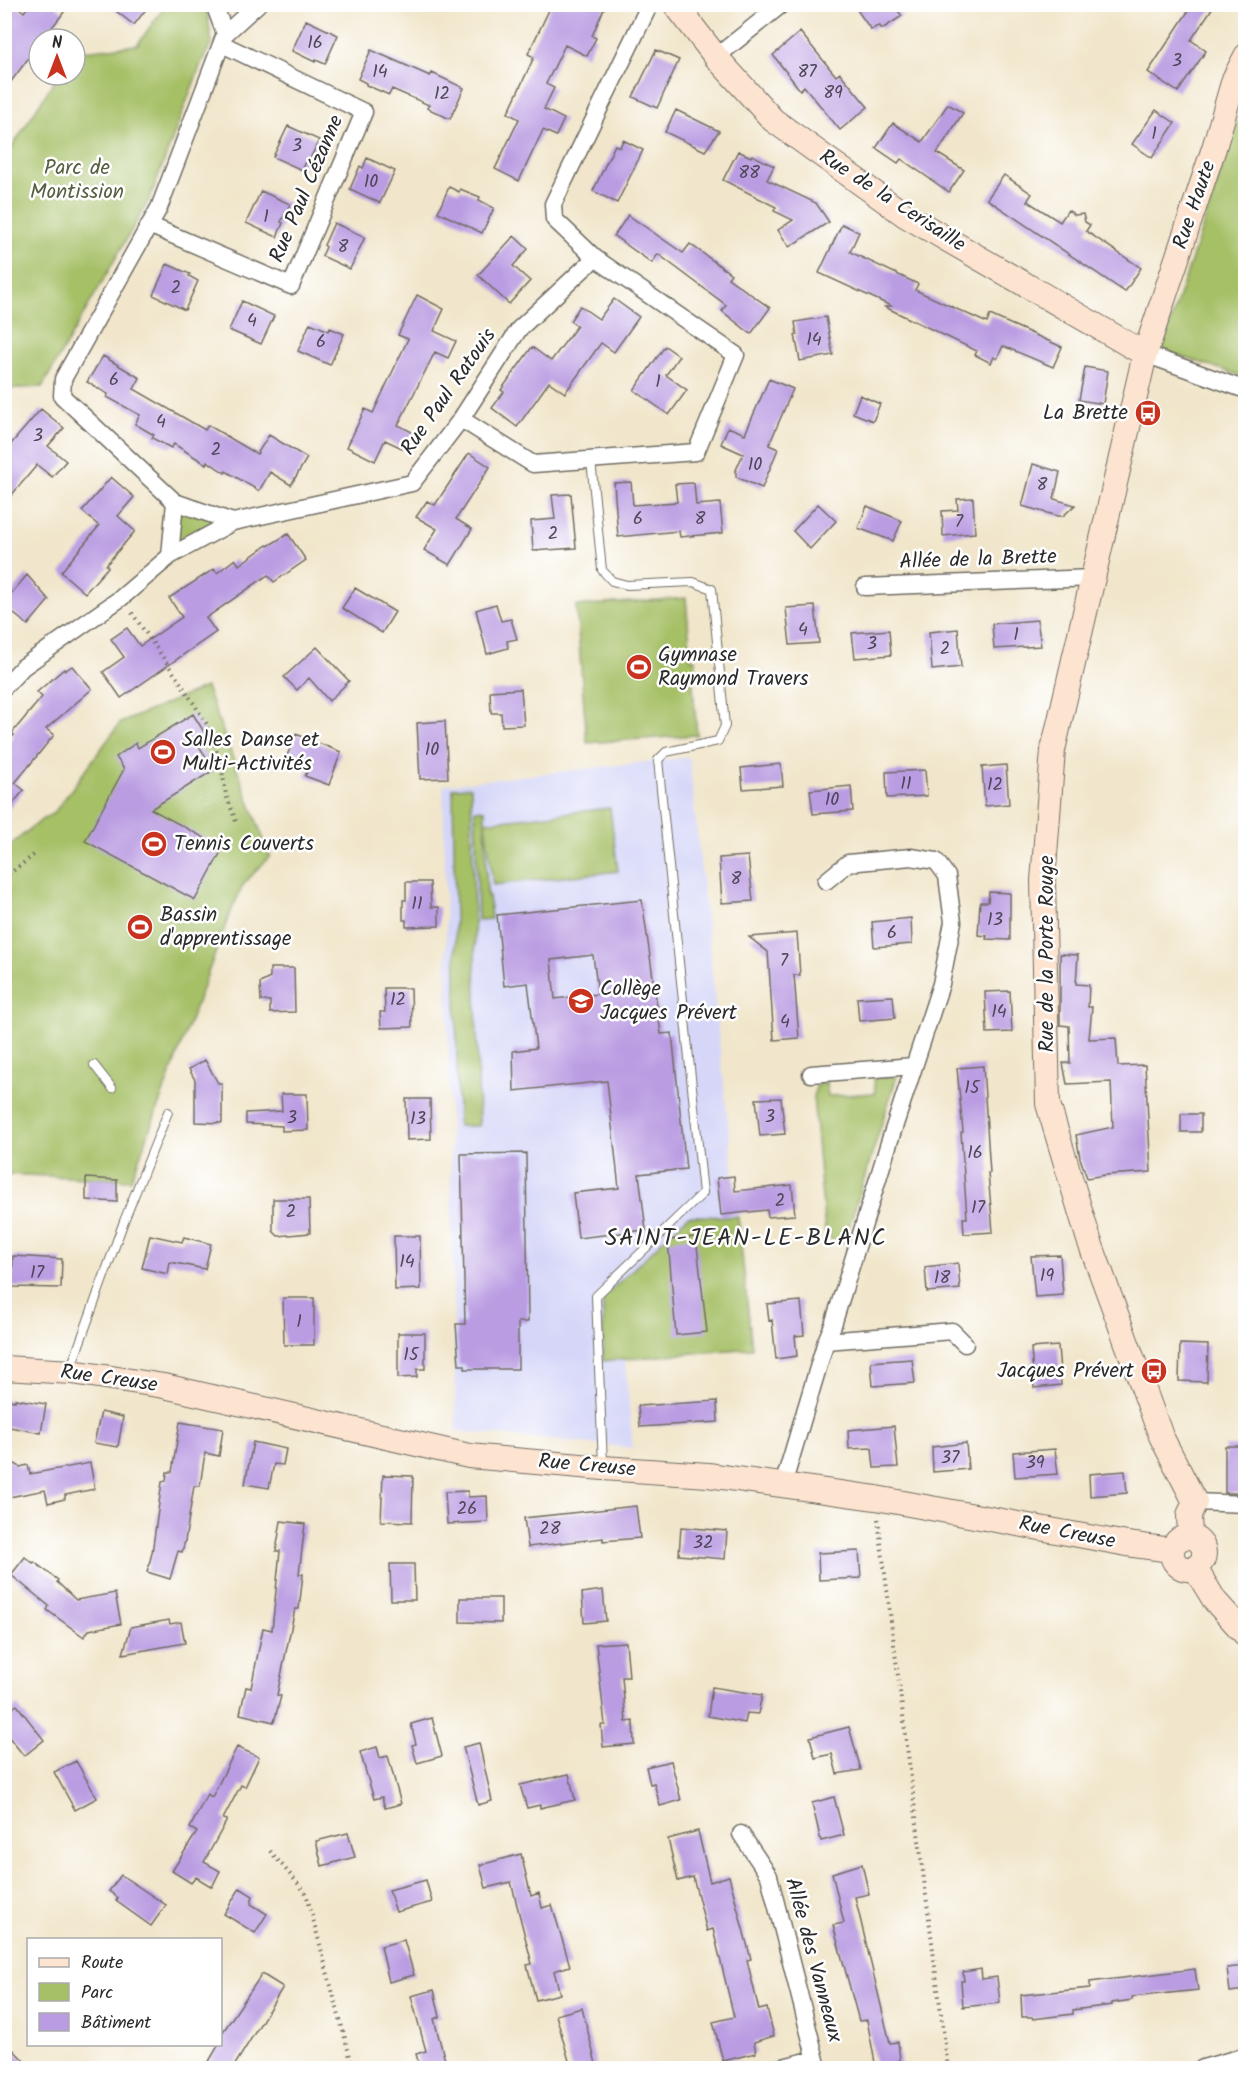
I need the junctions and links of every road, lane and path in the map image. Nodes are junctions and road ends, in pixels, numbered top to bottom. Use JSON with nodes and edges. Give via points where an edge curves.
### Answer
{"nodes":[{"id":1,"x":214,"y":4,"type":"edge"},
{"id":2,"x":258,"y":4,"type":"edge"},
{"id":3,"x":651,"y":4,"type":"edge"},
{"id":4,"x":675,"y":4,"type":"edge"},
{"id":5,"x":782,"y":4,"type":"edge"},
{"id":6,"x":223,"y":39,"type":"junction"},
{"id":7,"x":1245,"y":56,"type":"edge"},
{"id":8,"x":716,"y":57,"type":"junction"},
{"id":9,"x":149,"y":225,"type":"junction"},
{"id":10,"x":595,"y":258,"type":"junction"},
{"id":11,"x":1144,"y":354,"type":"junction"},
{"id":12,"x":1245,"y":390,"type":"edge"},
{"id":13,"x":461,"y":419,"type":"junction"},
{"id":14,"x":591,"y":460,"type":"junction"},
{"id":15,"x":175,"y":502,"type":"junction"},
{"id":16,"x":233,"y":522,"type":"junction"},
{"id":17,"x":170,"y":556,"type":"junction"},
{"id":18,"x":1093,"y":578,"type":"junction"},
{"id":19,"x":865,"y":587,"type":"dead end"},
{"id":20,"x":121,"y":598,"type":"junction"},
{"id":21,"x":4,"y":687,"type":"edge"},
{"id":22,"x":237,"y":824,"type":"dead end"},
{"id":23,"x":35,"y":854,"type":"dead end"},
{"id":24,"x":4,"y":878,"type":"edge"},
{"id":25,"x":826,"y":880,"type":"dead end"},
{"id":26,"x":94,"y":1065,"type":"dead end"},
{"id":27,"x":914,"y":1066,"type":"junction"},
{"id":28,"x":811,"y":1074,"type":"dead end"},
{"id":29,"x":112,"y":1088,"type":"dead end"},
{"id":30,"x":168,"y":1112,"type":"dead end"},
{"id":31,"x":826,"y":1341,"type":"junction"},
{"id":32,"x":965,"y":1344,"type":"dead end"},
{"id":33,"x":4,"y":1368,"type":"edge"},
{"id":34,"x":72,"y":1372,"type":"junction"},
{"id":35,"x":603,"y":1468,"type":"junction"},
{"id":36,"x":783,"y":1485,"type":"junction"},
{"id":37,"x":876,"y":1498,"type":"junction"},
{"id":38,"x":1195,"y":1502,"type":"junction"},
{"id":39,"x":1245,"y":1504,"type":"edge"},
{"id":40,"x":1181,"y":1544,"type":"junction"},
{"id":41,"x":1245,"y":1635,"type":"edge"},
{"id":42,"x":741,"y":1834,"type":"dead end"},
{"id":43,"x":270,"y":1851,"type":"dead end"},
{"id":44,"x":1245,"y":2056,"type":"edge"},
{"id":45,"x":816,"y":2064,"type":"edge"},
{"id":46,"x":353,"y":2068,"type":"edge"},
{"id":47,"x":779,"y":2068,"type":"edge"},
{"id":48,"x":948,"y":2068,"type":"edge"},
{"id":49,"x":1203,"y":2068,"type":"edge"}],
"edges":[{"from":1,"to":6,"type":"street"},
{"from":2,"to":6,"type":"street"},
{"from":3,"to":10,"type":"street","via":[[553,204],[554,219]]},
{"from":4,"to":8,"type":"street","name":"Rue de la Cerisaille"},
{"from":5,"to":8,"type":"street"},
{"from":6,"to":9,"type":"street","via":[[159,208]]},
{"from":6,"to":9,"type":"street","name":"Rue Paul Cézanne","via":[[364,112],[291,286]]},
{"from":7,"to":11,"type":"street","name":"Rue Haute","via":[[1234,79]]},
{"from":8,"to":11,"type":"street","name":"Rue de la Cerisaille","via":[[773,120],[905,215]]},
{"from":9,"to":15,"type":"street","via":[[63,379],[62,396]]},
{"from":10,"to":13,"type":"street","name":"Rue Paul Ratouis","via":[[519,329]]},
{"from":10,"to":14,"type":"street","via":[[736,355],[696,452]]},
{"from":11,"to":12,"type":"street"},
{"from":11,"to":18,"type":"street","name":"Rue de la Porte Rouge"},
{"from":13,"to":14,"type":"street","via":[[533,464]]},
{"from":13,"to":16,"type":"street","name":"Rue Paul Ratouis","via":[[412,483]]},
{"from":14,"to":35,"type":"lane","via":[[602,570],[607,576],[627,585],[693,582],[712,589],[725,726],[717,741],[666,752],[658,760],[703,1193],[596,1296]]},
{"from":15,"to":16,"type":"street"},
{"from":15,"to":17,"type":"street"},
{"from":16,"to":17,"type":"street","name":"Rue Paul Ratouis"},
{"from":17,"to":20,"type":"street","name":"Rue Paul Ratouis"},
{"from":18,"to":19,"type":"street","name":"Allée de la Brette"},
{"from":18,"to":38,"type":"street","name":"Rue de la Porte Rouge","via":[[1053,750],[1043,881],[1048,1104],[1089,1240],[1157,1425]]},
{"from":20,"to":21,"type":"street","name":"Rue Paul Ratouis","via":[[23,667]]},
{"from":20,"to":22,"type":"path","via":[[208,726]]},
{"from":23,"to":24,"type":"path"},
{"from":25,"to":27,"type":"street","via":[[848,863],[911,857],[936,861],[947,876],[953,922],[941,984]]},
{"from":26,"to":29,"type":"lane"},
{"from":27,"to":28,"type":"street"},
{"from":27,"to":31,"type":"street"},
{"from":30,"to":34,"type":"lane","via":[[124,1221]]},
{"from":31,"to":32,"type":"street","via":[[952,1331]]},
{"from":31,"to":36,"type":"street"},
{"from":33,"to":34,"type":"street","name":"Rue Creuse"},
{"from":34,"to":35,"type":"street","name":"Rue Creuse","via":[[164,1386],[469,1456]]},
{"from":35,"to":36,"type":"street","name":"Rue Creuse","via":[[708,1474]]},
{"from":36,"to":37,"type":"street","name":"Rue Creuse"},
{"from":37,"to":40,"type":"street","name":"Rue Creuse","via":[[1127,1544]]},
{"from":37,"to":48,"type":"path"},
{"from":38,"to":39,"type":"street"},
{"from":38,"to":40,"type":"street"},
{"from":40,"to":41,"type":"street","via":[[1199,1542],[1204,1551],[1195,1568],[1215,1601]]},
{"from":42,"to":45,"type":"street","name":"Allée des Vanneaux","via":[[769,1876]]},
{"from":43,"to":46,"type":"path","via":[[306,1893]]},
{"from":44,"to":49,"type":"street"},
{"from":45,"to":47,"type":"street"}]}
